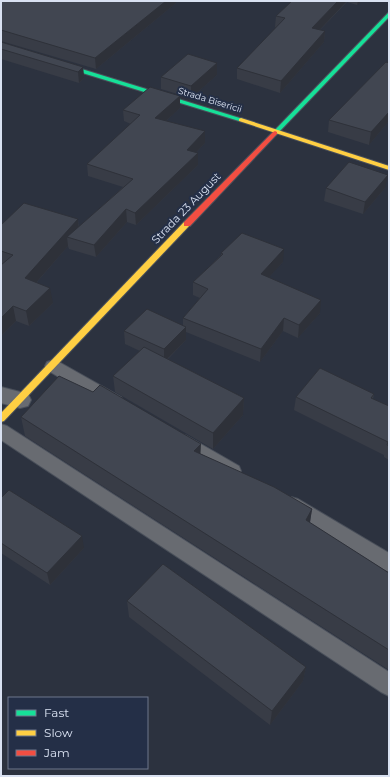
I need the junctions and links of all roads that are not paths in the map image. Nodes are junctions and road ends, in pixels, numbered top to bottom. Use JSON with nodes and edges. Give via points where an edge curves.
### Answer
{"nodes":[{"id":1,"x":389,"y":14,"type":"edge"},
{"id":2,"x":1,"y":46,"type":"edge"},
{"id":3,"x":277,"y":131,"type":"junction"},
{"id":4,"x":389,"y":168,"type":"edge"},
{"id":5,"x":53,"y":366,"type":"junction"},
{"id":6,"x":11,"y":397,"type":"edge"},
{"id":7,"x":128,"y":410,"type":"edge"},
{"id":8,"x":1,"y":420,"type":"edge"},
{"id":9,"x":1,"y":432,"type":"edge"},
{"id":10,"x":170,"y":434,"type":"edge"},
{"id":11,"x":245,"y":478,"type":"edge"},
{"id":12,"x":279,"y":498,"type":"edge"},
{"id":13,"x":389,"y":563,"type":"edge"},
{"id":14,"x":389,"y":685,"type":"edge"}],
"edges":[{"from":1,"to":3,"type":"main road","name":"Strada 23 August"},
{"from":2,"to":3,"type":"main road","name":"Strada Bisericii"},
{"from":3,"to":4,"type":"main road","name":"Strada Bisericii"},
{"from":3,"to":5,"type":"main road","name":"Strada 23 August"},
{"from":5,"to":6,"type":"main road","name":"Strada 23 August"},
{"from":5,"to":7,"type":"lane"},
{"from":6,"to":8,"type":"main road","name":"Strada 23 August"},
{"from":9,"to":14,"type":"lane"},
{"from":10,"to":11,"type":"lane"},
{"from":12,"to":13,"type":"lane"}]}
